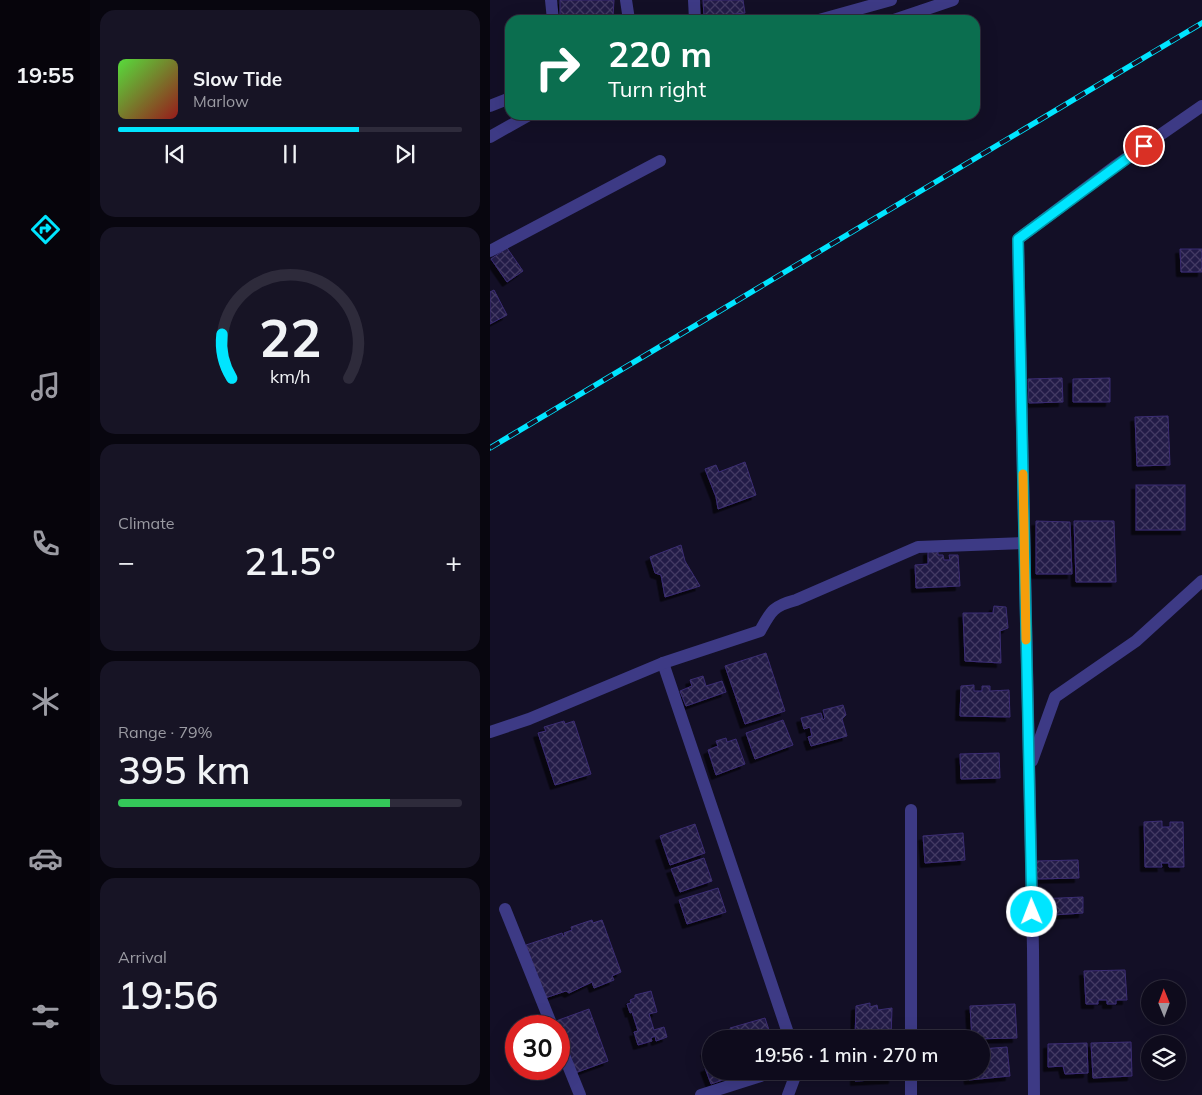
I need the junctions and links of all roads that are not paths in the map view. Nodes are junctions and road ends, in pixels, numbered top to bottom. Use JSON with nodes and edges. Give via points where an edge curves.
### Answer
{"nodes":[{"id":1,"x":551,"y":0,"type":"edge"},
{"id":2,"x":626,"y":0,"type":"edge"},
{"id":3,"x":694,"y":0,"type":"edge"},
{"id":4,"x":888,"y":0,"type":"edge"},
{"id":5,"x":953,"y":0,"type":"edge"},
{"id":6,"x":552,"y":15,"type":"edge"},
{"id":7,"x":628,"y":15,"type":"edge"},
{"id":8,"x":695,"y":15,"type":"edge"},
{"id":9,"x":836,"y":15,"type":"edge"},
{"id":10,"x":909,"y":15,"type":"edge"},
{"id":11,"x":505,"y":100,"type":"edge"},
{"id":12,"x":490,"y":106,"type":"edge"},
{"id":13,"x":1202,"y":106,"type":"edge"},
{"id":14,"x":520,"y":120,"type":"edge"},
{"id":15,"x":490,"y":137,"type":"edge"},
{"id":16,"x":660,"y":161,"type":"dead end"},
{"id":17,"x":490,"y":251,"type":"edge"},
{"id":18,"x":1024,"y":542,"type":"junction"},
{"id":19,"x":1202,"y":580,"type":"edge"},
{"id":20,"x":663,"y":663,"type":"junction"},
{"id":21,"x":490,"y":732,"type":"edge"},
{"id":22,"x":1029,"y":768,"type":"junction"},
{"id":23,"x":911,"y":810,"type":"dead end"},
{"id":24,"x":505,"y":909,"type":"dead end"},
{"id":25,"x":548,"y":1015,"type":"edge"},
{"id":26,"x":787,"y":1030,"type":"edge"},
{"id":27,"x":911,"y":1030,"type":"edge"},
{"id":28,"x":570,"y":1070,"type":"edge"},
{"id":29,"x":748,"y":1080,"type":"edge"},
{"id":30,"x":794,"y":1080,"type":"edge"},
{"id":31,"x":911,"y":1080,"type":"edge"},
{"id":32,"x":580,"y":1095,"type":"edge"},
{"id":33,"x":701,"y":1095,"type":"edge"},
{"id":34,"x":788,"y":1095,"type":"edge"},
{"id":35,"x":911,"y":1095,"type":"edge"},
{"id":36,"x":1034,"y":1095,"type":"edge"}],
"edges":[{"from":1,"to":6,"type":"street"},
{"from":2,"to":7,"type":"street"},
{"from":3,"to":8,"type":"street"},
{"from":4,"to":9,"type":"street"},
{"from":5,"to":10,"type":"street"},
{"from":11,"to":12,"type":"street"},
{"from":13,"to":18,"type":"street","via":[[1018,239]]},
{"from":14,"to":15,"type":"street"},
{"from":16,"to":17,"type":"street"},
{"from":18,"to":20,"type":"street","via":[[918,547],[782,604],[771,610],[760,631]]},
{"from":18,"to":22,"type":"street"},
{"from":19,"to":22,"type":"street","via":[[1136,641],[1056,697]]},
{"from":20,"to":21,"type":"street","via":[[530,719]]},
{"from":20,"to":26,"type":"street"},
{"from":22,"to":36,"type":"street"},
{"from":23,"to":27,"type":"street"},
{"from":24,"to":25,"type":"street"},
{"from":28,"to":32,"type":"street"},
{"from":29,"to":33,"type":"street"},
{"from":30,"to":34,"type":"street"},
{"from":31,"to":35,"type":"street"}]}
